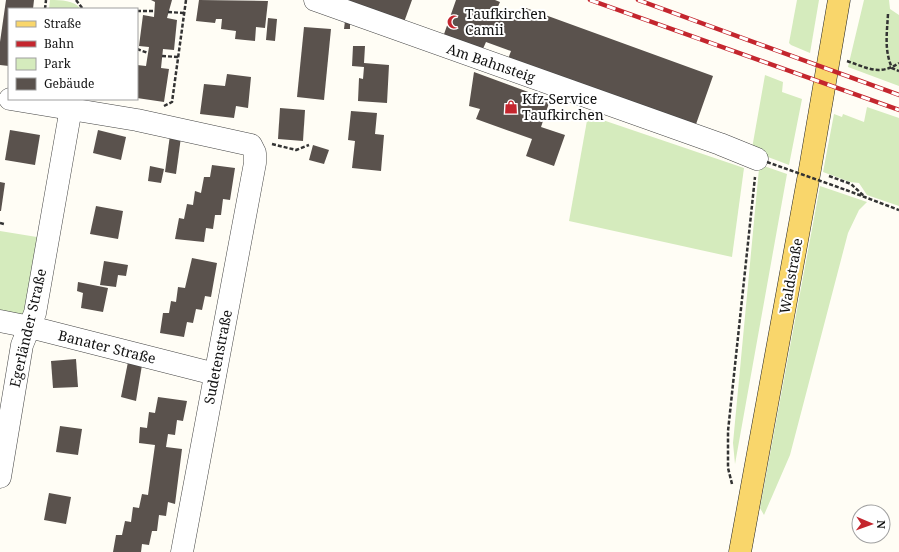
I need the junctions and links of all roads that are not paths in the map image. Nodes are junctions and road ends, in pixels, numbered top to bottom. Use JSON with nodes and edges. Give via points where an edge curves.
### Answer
{"nodes":[{"id":1,"x":315,"y":0,"type":"edge"},
{"id":2,"x":839,"y":0,"type":"edge"},
{"id":3,"x":16,"y":100,"type":"edge"},
{"id":4,"x":71,"y":108,"type":"junction"},
{"id":5,"x":762,"y":161,"type":"road end"},
{"id":6,"x":0,"y":321,"type":"edge"},
{"id":7,"x":30,"y":327,"type":"junction"},
{"id":8,"x":215,"y":374,"type":"junction"},
{"id":9,"x":0,"y":477,"type":"edge"},
{"id":10,"x":182,"y":552,"type":"edge"},
{"id":11,"x":740,"y":552,"type":"edge"}],
"edges":[{"from":1,"to":5,"type":"street","name":"Am Bahnsteig"},
{"from":2,"to":11,"type":"main road","name":"Waldstraße"},
{"from":3,"to":4,"type":"street"},
{"from":4,"to":7,"type":"street","name":"Egerländer Straße"},
{"from":4,"to":8,"type":"street","name":"Sudetenstraße","via":[[137,120],[253,154]]},
{"from":6,"to":7,"type":"street","name":"Banater Straße"},
{"from":7,"to":8,"type":"street","name":"Banater Straße"},
{"from":7,"to":9,"type":"street","name":"Egerländer Straße","via":[[22,345]]},
{"from":8,"to":10,"type":"street","name":"Sudetenstraße"}]}
